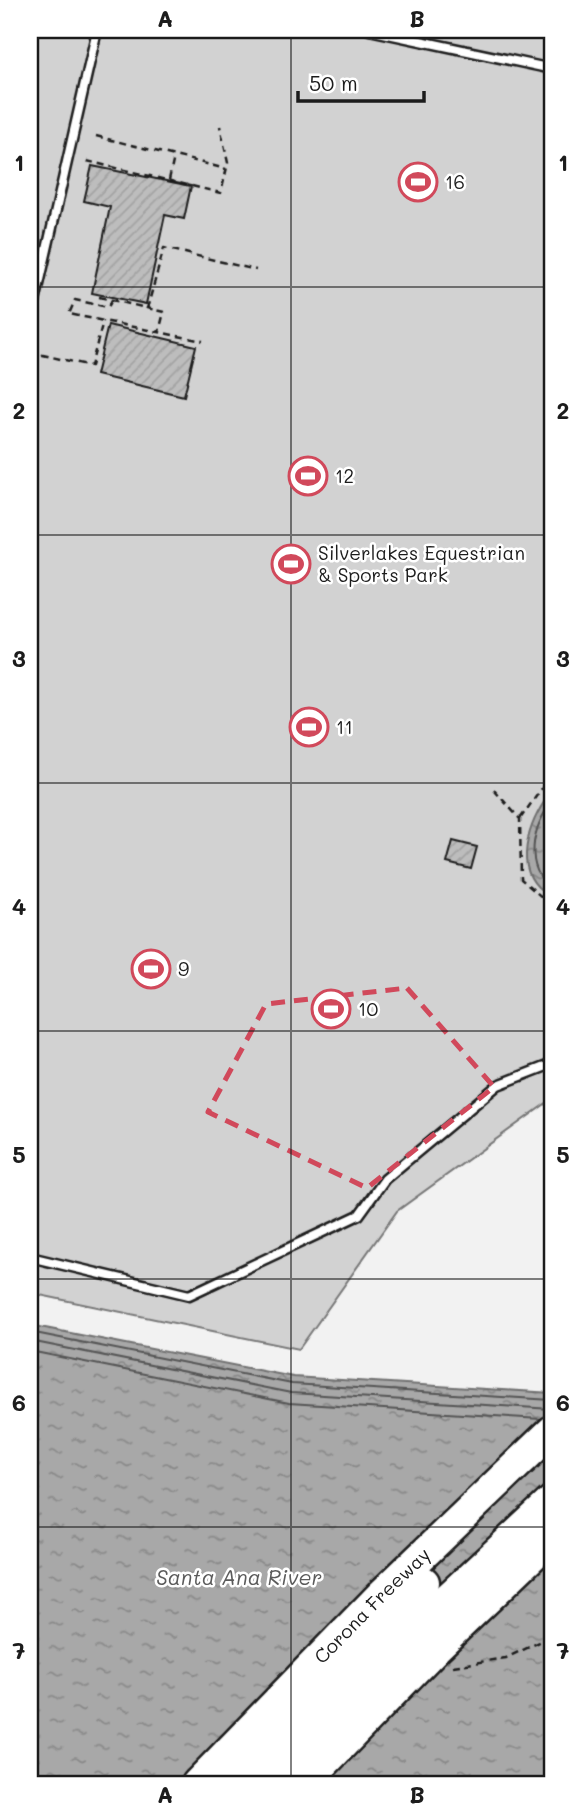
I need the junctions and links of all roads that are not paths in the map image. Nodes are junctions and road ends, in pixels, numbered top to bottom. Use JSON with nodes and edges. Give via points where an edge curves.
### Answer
{"nodes":[{"id":1,"x":97,"y":30,"type":"edge"},
{"id":2,"x":369,"y":30,"type":"edge"},
{"id":3,"x":552,"y":69,"type":"edge"},
{"id":4,"x":30,"y":324,"type":"edge"},
{"id":5,"x":552,"y":1064,"type":"edge"},
{"id":6,"x":30,"y":1257,"type":"edge"},
{"id":7,"x":552,"y":1431,"type":"edge"},
{"id":8,"x":552,"y":1458,"type":"edge"},
{"id":9,"x":552,"y":1501,"type":"edge"},
{"id":10,"x":552,"y":1537,"type":"edge"},
{"id":11,"x":197,"y":1784,"type":"edge"},
{"id":12,"x":234,"y":1784,"type":"edge"},
{"id":13,"x":271,"y":1784,"type":"edge"},
{"id":14,"x":303,"y":1784,"type":"edge"}],
"edges":[{"from":1,"to":4,"type":"lane"},
{"from":2,"to":3,"type":"lane"},
{"from":5,"to":6,"type":"lane","via":[[498,1085],[385,1179],[359,1215],[189,1295]]},
{"from":7,"to":11,"type":"highway","name":"Corona Freeway","via":[[382,1594]]},
{"from":8,"to":12,"type":"highway","via":[[396,1609]]},
{"from":9,"to":13,"type":"highway","via":[[435,1610]]},
{"from":10,"to":14,"type":"highway"}]}
